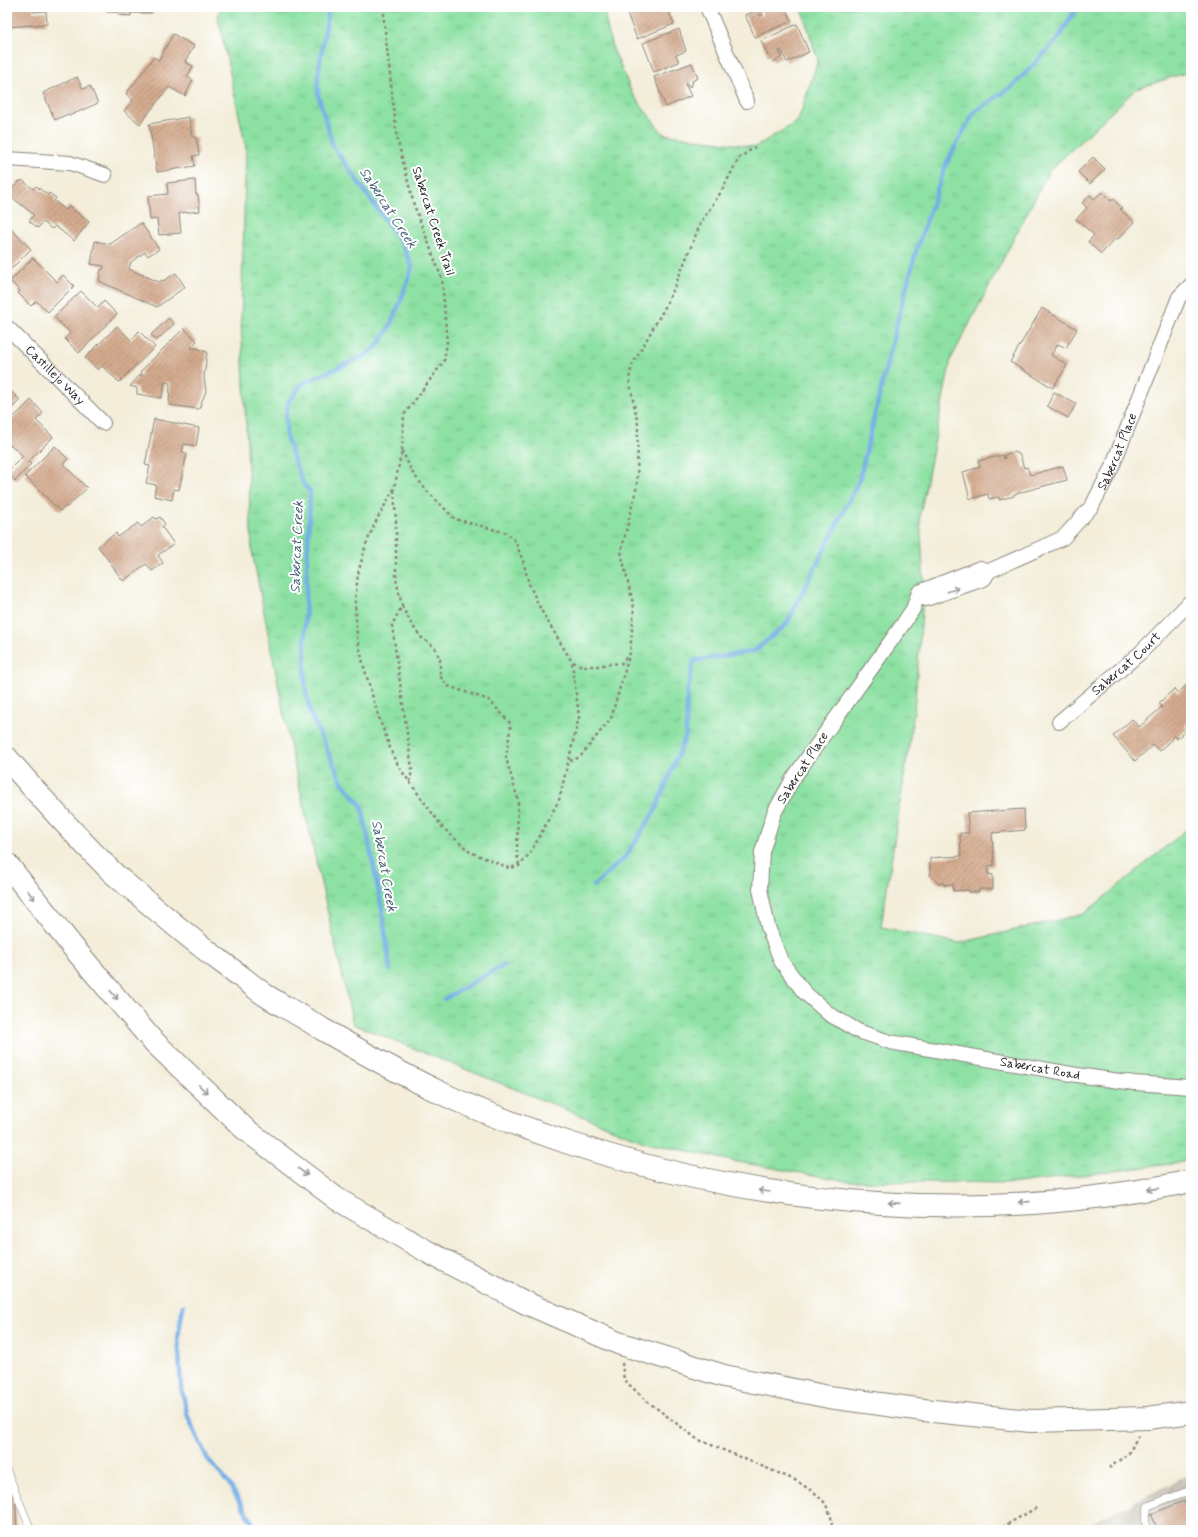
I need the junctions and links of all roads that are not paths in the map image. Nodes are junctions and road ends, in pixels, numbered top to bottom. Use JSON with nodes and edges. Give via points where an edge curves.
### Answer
{"nodes":[{"id":1,"x":707,"y":7,"type":"edge"},
{"id":2,"x":747,"y":102,"type":"dead end"},
{"id":3,"x":7,"y":159,"type":"edge"},
{"id":4,"x":105,"y":175,"type":"dead end"},
{"id":5,"x":1191,"y":285,"type":"edge"},
{"id":6,"x":7,"y":327,"type":"edge"},
{"id":7,"x":103,"y":423,"type":"dead end"},
{"id":8,"x":1191,"y":601,"type":"edge"},
{"id":9,"x":1059,"y":722,"type":"dead end"},
{"id":10,"x":7,"y":758,"type":"edge"},
{"id":11,"x":7,"y":864,"type":"edge"},
{"id":12,"x":890,"y":1042,"type":"joint"},
{"id":13,"x":1191,"y":1087,"type":"edge"},
{"id":14,"x":1191,"y":1181,"type":"edge"},
{"id":15,"x":1191,"y":1412,"type":"edge"},
{"id":16,"x":7,"y":1471,"type":"edge"},
{"id":17,"x":1190,"y":1492,"type":"edge"},
{"id":18,"x":25,"y":1512,"type":"junction"},
{"id":19,"x":26,"y":1530,"type":"edge"},
{"id":20,"x":31,"y":1530,"type":"edge"},
{"id":21,"x":1149,"y":1530,"type":"edge"}],
"edges":[{"from":1,"to":2,"type":"street"},
{"from":3,"to":4,"type":"street","via":[[70,163]]},
{"from":5,"to":12,"type":"street","name":"Sabercat Place","via":[[1179,297],[1112,467],[1092,506],[1063,538],[988,571],[984,579],[918,597],[903,624],[794,777],[774,813],[762,852],[760,889],[768,927],[781,961],[804,992],[829,1014],[858,1031]]},
{"from":6,"to":7,"type":"street","name":"Castillejo Way"},
{"from":8,"to":9,"type":"street","name":"Sabercat Court","via":[[1140,653]]},
{"from":14,"to":10,"type":"highway","one_way":true,"via":[[1078,1199],[998,1204],[920,1205],[841,1200],[764,1191],[688,1176],[613,1157],[528,1129],[441,1093],[352,1047],[266,995],[186,935],[112,872]]},
{"from":11,"to":15,"type":"highway","one_way":true,"via":[[151,1039],[245,1129],[337,1199],[428,1252],[526,1303],[618,1343],[724,1376],[829,1397],[1030,1421],[1148,1418]]},
{"from":12,"to":13,"type":"street","name":"Sabercat Road","via":[[1077,1075]]},
{"from":16,"to":18,"type":"lane"},
{"from":17,"to":21,"type":"lane","via":[[1148,1506],[1145,1521]]},
{"from":18,"to":19,"type":"lane"},
{"from":18,"to":20,"type":"lane"}]}
